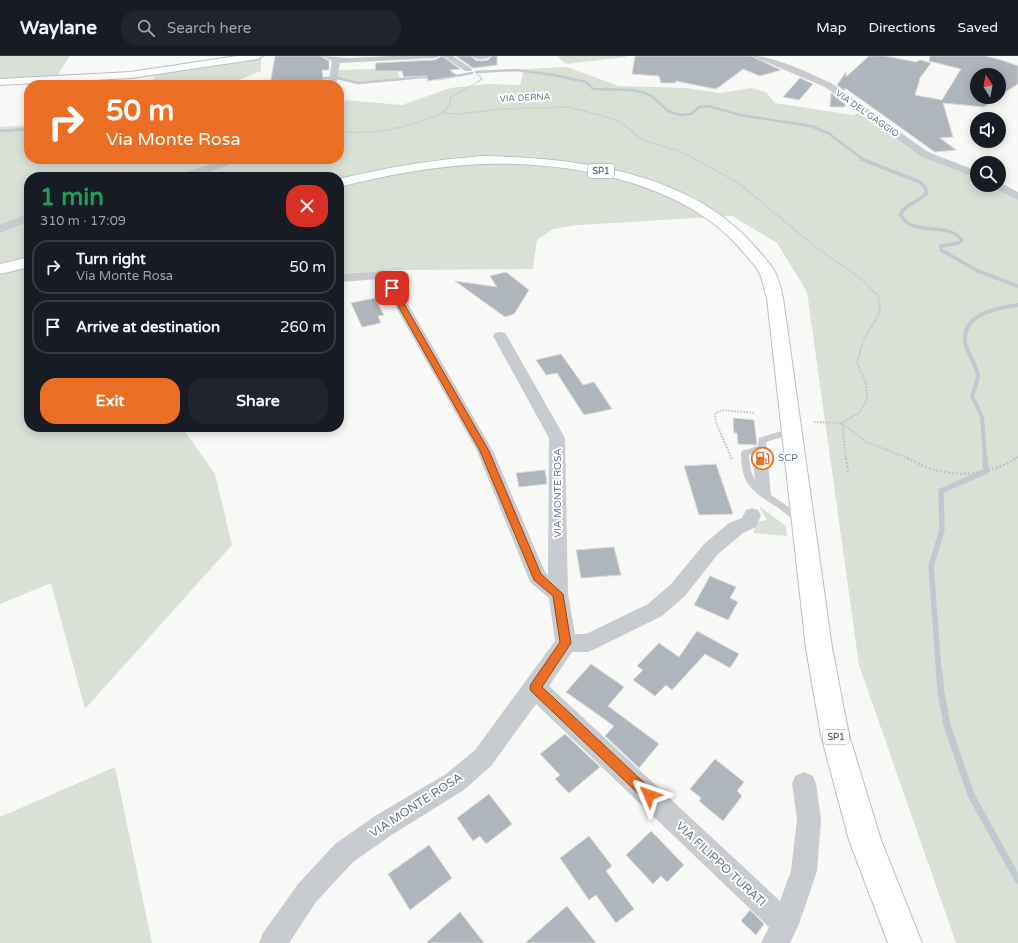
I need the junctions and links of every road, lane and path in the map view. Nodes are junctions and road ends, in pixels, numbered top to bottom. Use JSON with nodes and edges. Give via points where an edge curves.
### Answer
{"nodes":[{"id":1,"x":258,"y":56,"type":"edge"},
{"id":2,"x":325,"y":56,"type":"edge"},
{"id":3,"x":435,"y":56,"type":"edge"},
{"id":4,"x":448,"y":56,"type":"edge"},
{"id":5,"x":476,"y":56,"type":"edge"},
{"id":6,"x":487,"y":56,"type":"edge"},
{"id":7,"x":756,"y":56,"type":"edge"},
{"id":8,"x":336,"y":60,"type":"junction"},
{"id":9,"x":468,"y":69,"type":"joint"},
{"id":10,"x":37,"y":80,"type":"edge"},
{"id":11,"x":333,"y":80,"type":"edge"},
{"id":12,"x":24,"y":81,"type":"edge"},
{"id":13,"x":0,"y":82,"type":"edge"},
{"id":14,"x":442,"y":113,"type":"junction"},
{"id":15,"x":344,"y":131,"type":"edge"},
{"id":16,"x":222,"y":164,"type":"edge"},
{"id":17,"x":970,"y":171,"type":"edge"},
{"id":18,"x":197,"y":172,"type":"edge"},
{"id":19,"x":344,"y":182,"type":"edge"},
{"id":20,"x":1006,"y":190,"type":"edge"},
{"id":21,"x":1018,"y":197,"type":"edge"},
{"id":22,"x":24,"y":219,"type":"edge"},
{"id":23,"x":0,"y":229,"type":"edge"},
{"id":24,"x":24,"y":263,"type":"edge"},
{"id":25,"x":0,"y":269,"type":"edge"},
{"id":26,"x":344,"y":278,"type":"edge"},
{"id":27,"x":500,"y":336,"type":"dead end"},
{"id":28,"x":814,"y":422,"type":"dead end"},
{"id":29,"x":841,"y":422,"type":"junction"},
{"id":30,"x":792,"y":431,"type":"junction"},
{"id":31,"x":760,"y":449,"type":"junction"},
{"id":32,"x":1018,"y":457,"type":"edge"},
{"id":33,"x":848,"y":472,"type":"dead end"},
{"id":34,"x":763,"y":494,"type":"junction"},
{"id":35,"x":752,"y":515,"type":"dead end"},
{"id":36,"x":804,"y":521,"type":"junction"},
{"id":37,"x":558,"y":594,"type":"junction"},
{"id":38,"x":566,"y":643,"type":"junction"},
{"id":39,"x":535,"y":688,"type":"junction"},
{"id":40,"x":804,"y":784,"type":"dead end"},
{"id":41,"x":780,"y":934,"type":"edge"},
{"id":42,"x":273,"y":943,"type":"edge"},
{"id":43,"x":905,"y":943,"type":"edge"}],
"edges":[{"from":1,"to":10,"type":"main road","via":[[131,75]]},
{"from":2,"to":8,"type":"street"},
{"from":3,"to":8,"type":"street"},
{"from":4,"to":9,"type":"street"},
{"from":5,"to":6,"type":"street"},
{"from":7,"to":17,"type":"street","name":"VIA DEL GAGGIO","via":[[815,78],[924,154]]},
{"from":8,"to":11,"type":"street"},
{"from":9,"to":14,"type":"path","via":[[482,79],[450,98],[450,105]]},
{"from":12,"to":13,"type":"main road"},
{"from":14,"to":15,"type":"path","via":[[398,128],[363,133]]},
{"from":14,"to":29,"type":"path","name":"VIA DERNA","via":[[570,107],[613,119],[642,140],[680,151],[737,182],[812,245],[864,281],[879,296],[880,312],[863,340],[857,363],[866,383],[867,400],[859,413]]},
{"from":16,"to":18,"type":"street"},
{"from":19,"to":30,"type":"main road","number":"SP1","via":[[401,169],[444,163],[484,160],[526,161],[569,165],[615,174],[655,186],[689,201],[720,220],[746,242],[765,268],[775,298]]},
{"from":20,"to":21,"type":"street"},
{"from":22,"to":23,"type":"street"},
{"from":24,"to":25,"type":"main road"},
{"from":26,"to":37,"type":"street","via":[[384,275],[485,451],[537,577]]},
{"from":27,"to":37,"type":"street","name":"VIA MONTE ROSA","via":[[557,438]]},
{"from":28,"to":29,"type":"path"},
{"from":29,"to":32,"type":"path","via":[[867,442],[938,470],[962,474],[986,471]]},
{"from":29,"to":33,"type":"path"},
{"from":30,"to":31,"type":"lane","via":[[762,440]]},
{"from":30,"to":36,"type":"main road","number":"SP1"},
{"from":31,"to":34,"type":"lane"},
{"from":31,"to":34,"type":"lane","via":[[745,453],[745,470],[753,486]]},
{"from":34,"to":36,"type":"lane"},
{"from":35,"to":38,"type":"street","via":[[749,522],[736,528],[711,549],[678,590],[655,610],[588,644]]},
{"from":36,"to":43,"type":"main road","number":"SP1","via":[[819,648],[835,735],[865,840]]},
{"from":37,"to":38,"type":"street","name":"VIA MONTE ROSA"},
{"from":38,"to":39,"type":"street","name":"VIA MONTE ROSA"},
{"from":39,"to":41,"type":"street","name":"VIA FILIPPO TURATI"},
{"from":39,"to":42,"type":"street","name":"VIA MONTE ROSA","via":[[484,758],[455,782],[384,825],[344,853],[307,893]]},
{"from":40,"to":41,"type":"street","via":[[809,819],[804,871]]}]}
